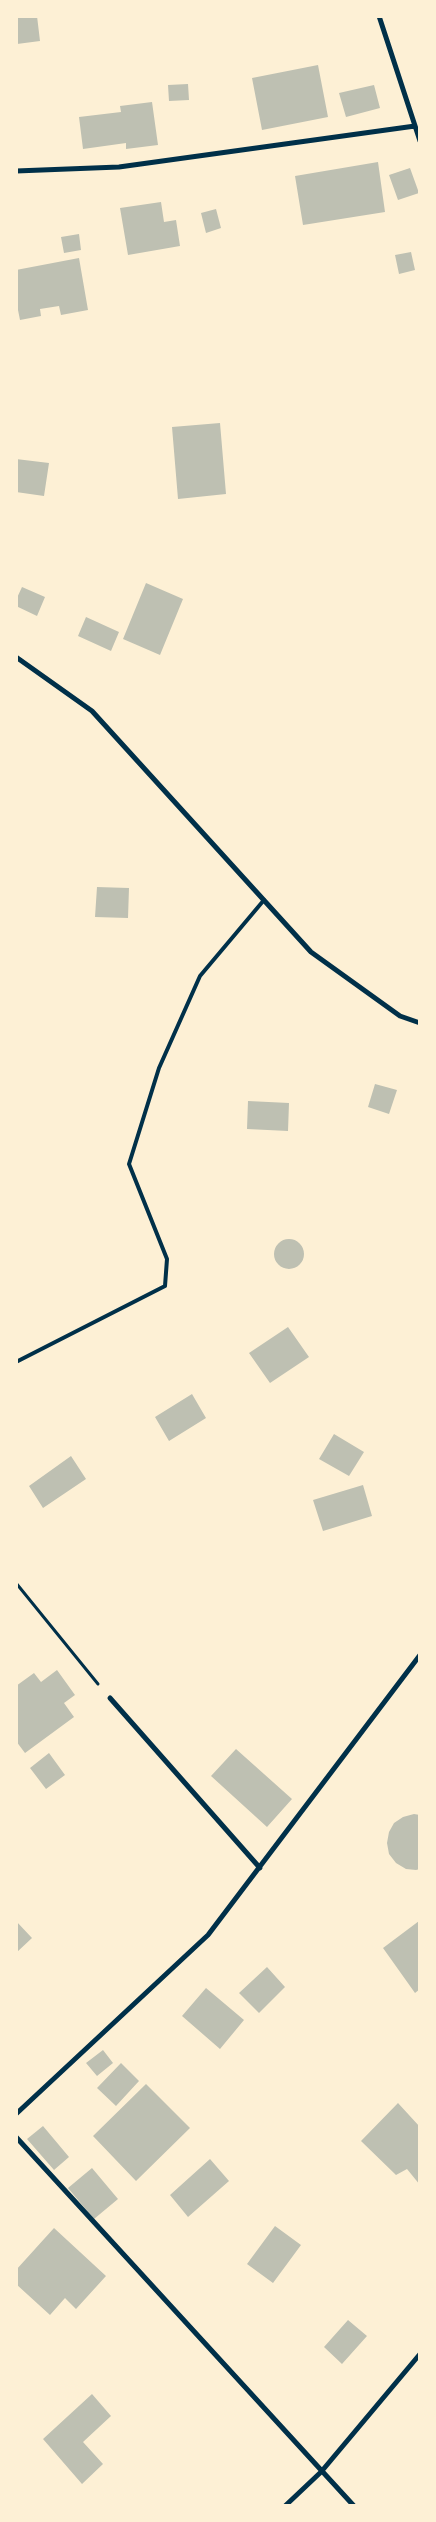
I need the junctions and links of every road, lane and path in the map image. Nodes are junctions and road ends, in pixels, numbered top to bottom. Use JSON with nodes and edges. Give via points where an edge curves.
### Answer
{"nodes":[{"id":1,"x":379,"y":16,"type":"edge"},
{"id":2,"x":415,"y":126,"type":"junction"},
{"id":3,"x":419,"y":138,"type":"edge"},
{"id":4,"x":16,"y":172,"type":"edge"},
{"id":5,"x":16,"y":657,"type":"edge"},
{"id":6,"x":264,"y":900,"type":"junction"},
{"id":7,"x":420,"y":1023,"type":"edge"},
{"id":8,"x":16,"y":1362,"type":"edge"},
{"id":9,"x":16,"y":1582,"type":"edge"},
{"id":10,"x":420,"y":1655,"type":"edge"},
{"id":11,"x":110,"y":1698,"type":"joint"},
{"id":12,"x":260,"y":1868,"type":"junction"},
{"id":13,"x":16,"y":2114,"type":"edge"},
{"id":14,"x":16,"y":2137,"type":"edge"},
{"id":15,"x":420,"y":2354,"type":"edge"},
{"id":16,"x":321,"y":2472,"type":"junction"},
{"id":17,"x":285,"y":2506,"type":"edge"},
{"id":18,"x":354,"y":2506,"type":"edge"}],
"edges":[{"from":1,"to":2,"type":"street"},
{"from":2,"to":3,"type":"street"},
{"from":2,"to":4,"type":"street","via":[[119,167]]},
{"from":5,"to":6,"type":"street","via":[[92,711]]},
{"from":6,"to":7,"type":"street","via":[[311,952],[400,1016]]},
{"from":6,"to":8,"type":"lane","via":[[200,976],[159,1068],[129,1164],[167,1259],[165,1286]]},
{"from":9,"to":11,"type":"path"},
{"from":10,"to":12,"type":"street"},
{"from":11,"to":12,"type":"street"},
{"from":12,"to":13,"type":"street","via":[[208,1935]]},
{"from":14,"to":16,"type":"street"},
{"from":15,"to":16,"type":"street"},
{"from":16,"to":17,"type":"street"},
{"from":16,"to":18,"type":"street"}]}
